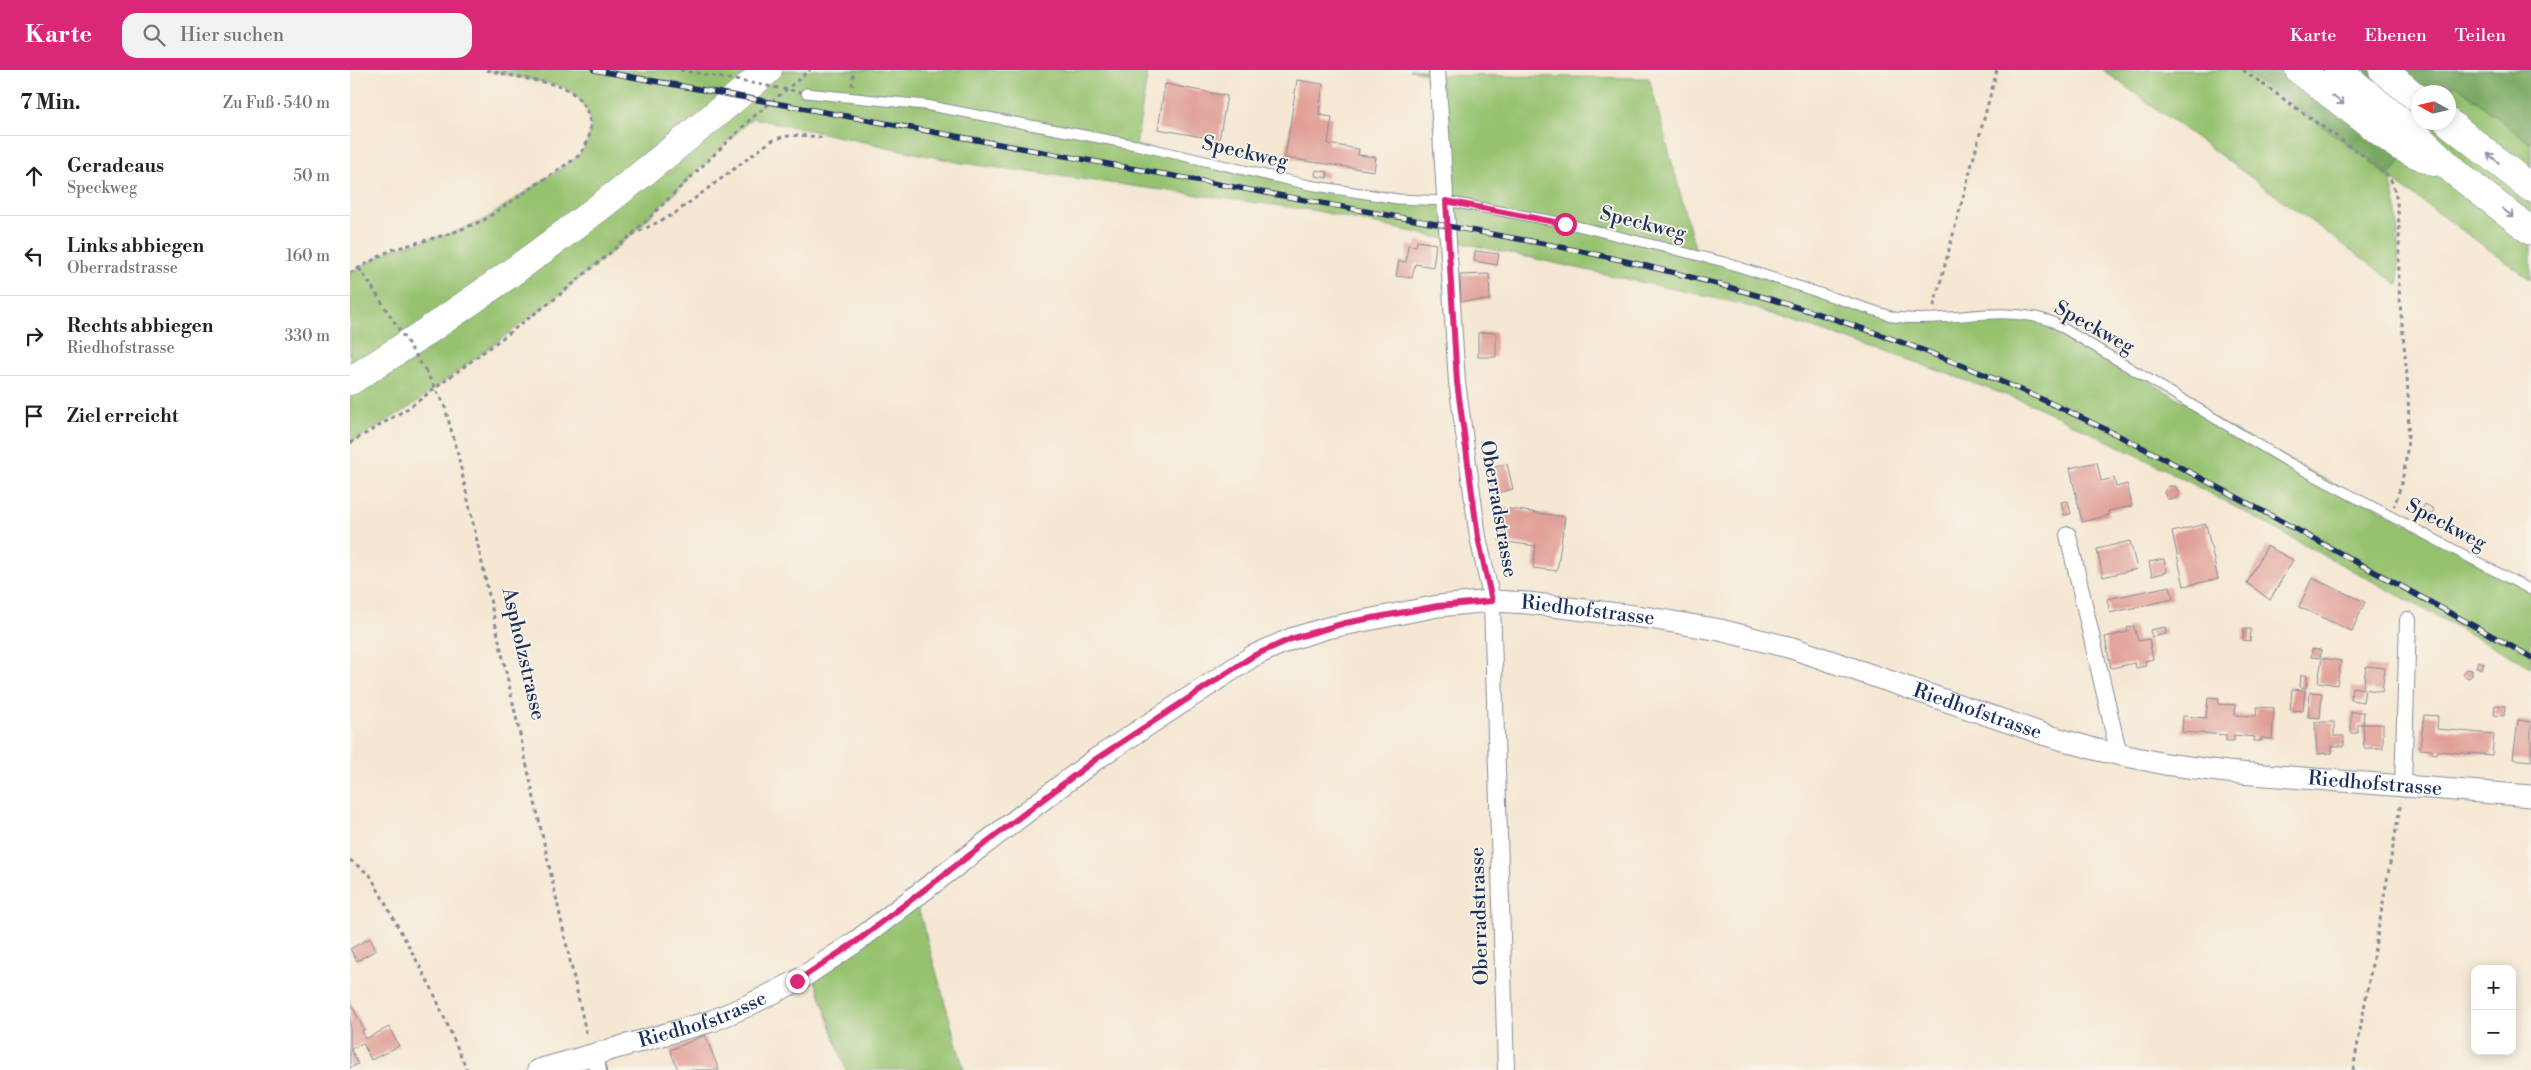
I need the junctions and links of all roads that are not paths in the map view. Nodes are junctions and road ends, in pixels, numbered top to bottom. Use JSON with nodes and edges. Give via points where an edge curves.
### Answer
{"nodes":[{"id":1,"x":748,"y":70,"type":"edge"},
{"id":2,"x":768,"y":70,"type":"edge"},
{"id":3,"x":2299,"y":70,"type":"edge"},
{"id":4,"x":2338,"y":70,"type":"edge"},
{"id":5,"x":2383,"y":70,"type":"edge"},
{"id":6,"x":1437,"y":72,"type":"edge"},
{"id":7,"x":806,"y":93,"type":"road end"},
{"id":8,"x":2411,"y":93,"type":"edge"},
{"id":9,"x":2456,"y":128,"type":"edge"},
{"id":10,"x":2456,"y":174,"type":"junction"},
{"id":11,"x":2531,"y":188,"type":"edge"},
{"id":12,"x":1446,"y":201,"type":"junction"},
{"id":13,"x":2531,"y":231,"type":"edge"},
{"id":14,"x":350,"y":370,"type":"edge"},
{"id":15,"x":350,"y":381,"type":"edge"},
{"id":16,"x":2068,"y":535,"type":"dead end"},
{"id":17,"x":2531,"y":590,"type":"edge"},
{"id":18,"x":1492,"y":601,"type":"junction"},
{"id":19,"x":2408,"y":620,"type":"dead end"},
{"id":20,"x":2119,"y":755,"type":"junction"},
{"id":21,"x":2403,"y":787,"type":"junction"},
{"id":22,"x":2531,"y":796,"type":"edge"},
{"id":23,"x":595,"y":1062,"type":"edge"},
{"id":24,"x":538,"y":1070,"type":"edge"},
{"id":25,"x":1506,"y":1070,"type":"edge"}],
"edges":[{"from":1,"to":14,"type":"highway","via":[[564,223],[453,303]]},
{"from":2,"to":15,"type":"highway","via":[[671,151],[543,250],[418,338]]},
{"from":3,"to":10,"type":"highway","one_way":true,"via":[[2399,146]]},
{"from":4,"to":10,"type":"highway","via":[[2412,131]]},
{"from":5,"to":8,"type":"highway"},
{"from":6,"to":12,"type":"street","name":"Oberradstrasse"},
{"from":7,"to":12,"type":"lane","name":"Speckweg","via":[[926,105],[1136,145],[1309,185],[1398,199]]},
{"from":11,"to":9,"type":"highway","one_way":true},
{"from":10,"to":13,"type":"highway","one_way":true},
{"from":12,"to":17,"type":"lane","name":"Speckweg","via":[[1565,224],[1696,255],[1894,317],[2034,315],[2053,322],[2260,446]]},
{"from":12,"to":18,"type":"street","name":"Oberradstrasse","via":[[1460,410],[1478,537]]},
{"from":16,"to":20,"type":"street"},
{"from":18,"to":20,"type":"street","name":"Riedhofstrasse","via":[[1650,618],[1749,636],[1814,655],[1991,718]]},
{"from":18,"to":23,"type":"street","name":"Riedhofstrasse","via":[[1438,606],[1345,623],[1291,639],[1253,656],[1089,764],[812,972],[763,999],[712,1021]]},
{"from":18,"to":25,"type":"street","name":"Oberradstrasse"},
{"from":19,"to":21,"type":"street"},
{"from":20,"to":21,"type":"street","name":"Riedhofstrasse","via":[[2207,770]]},
{"from":21,"to":22,"type":"street","name":"Riedhofstrasse"},
{"from":23,"to":24,"type":"street","name":"Riedhofstrasse"}]}
